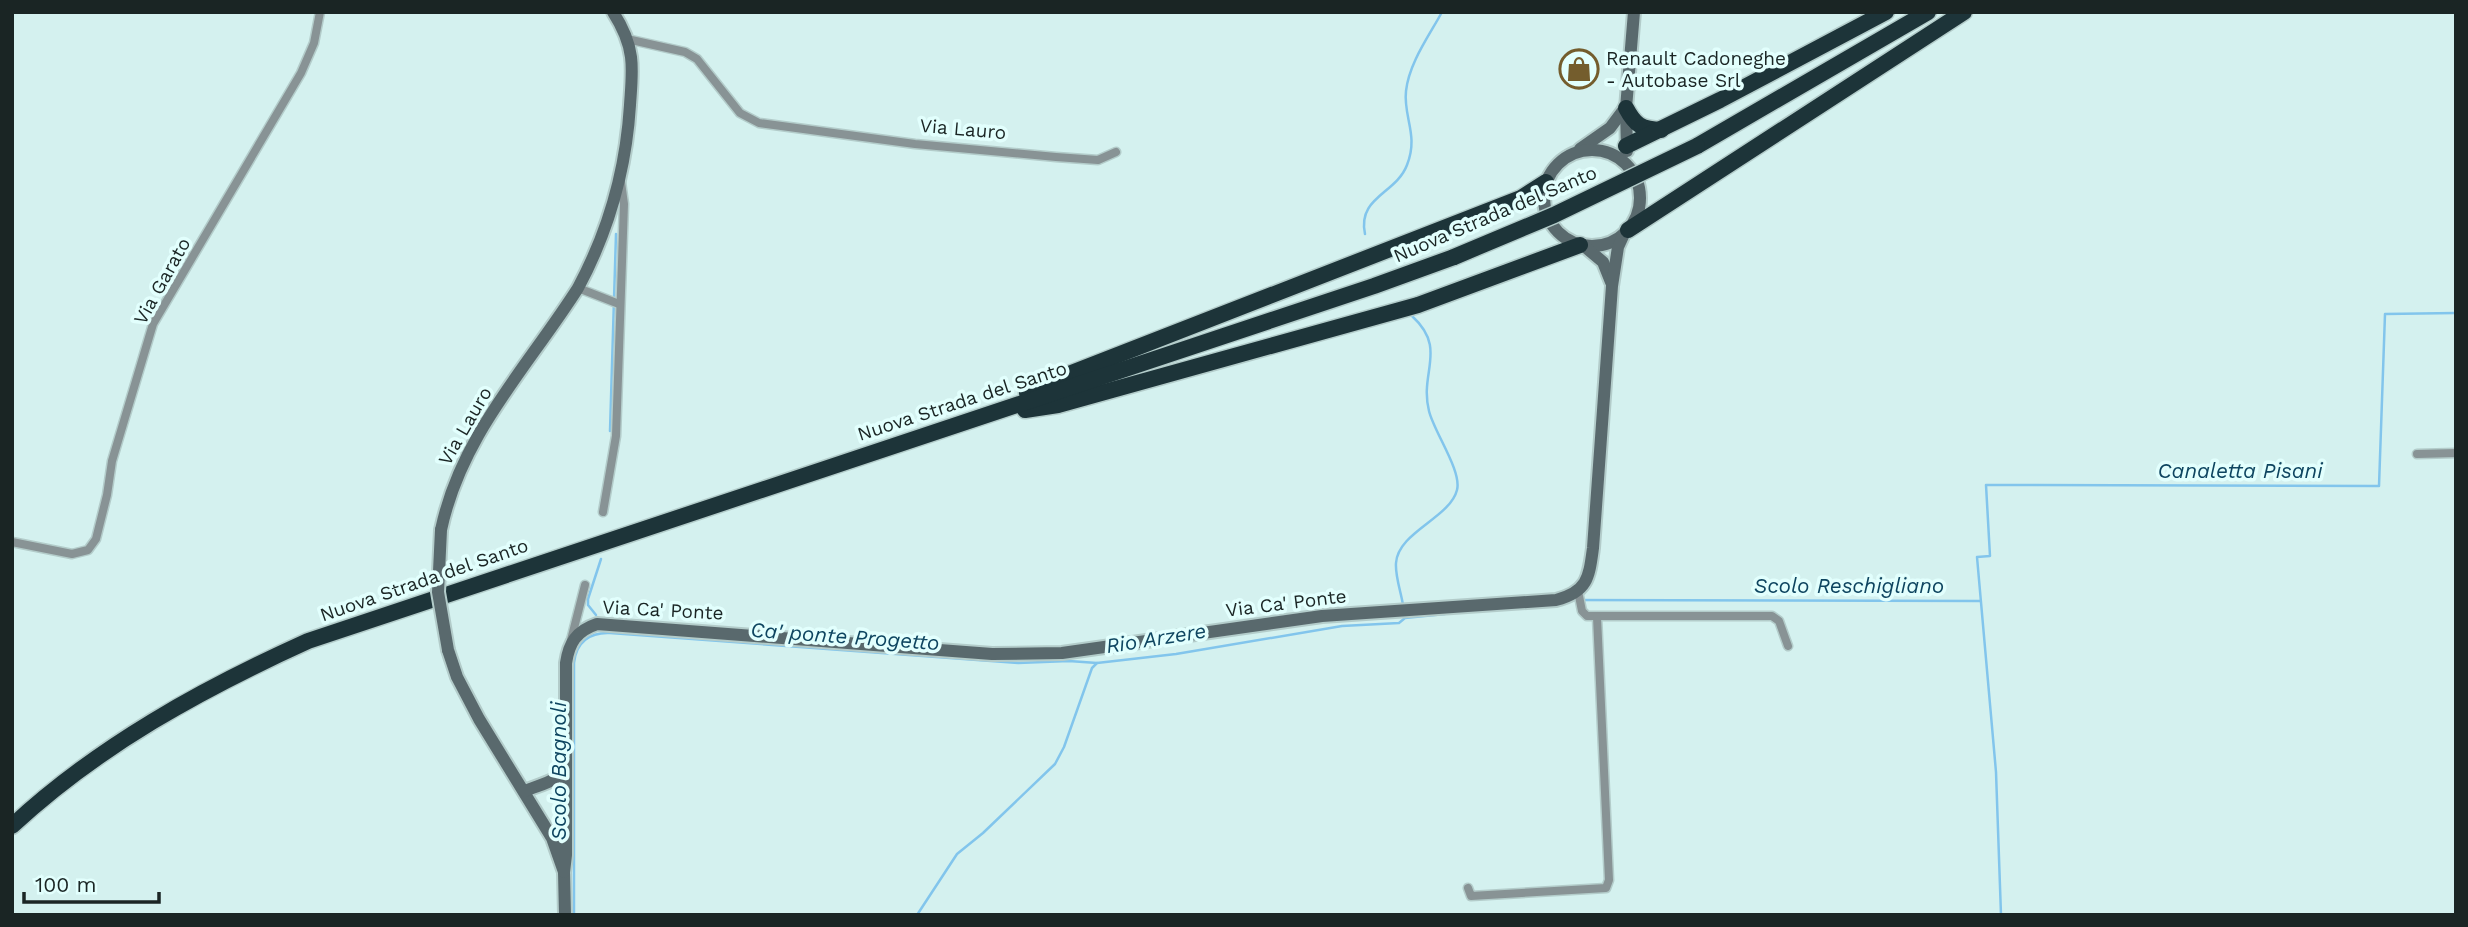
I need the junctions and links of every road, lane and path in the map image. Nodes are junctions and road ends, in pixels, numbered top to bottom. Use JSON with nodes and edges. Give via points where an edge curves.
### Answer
{"nodes":[{"id":1,"x":320,"y":12,"type":"edge"},
{"id":2,"x":613,"y":12,"type":"edge"},
{"id":3,"x":1634,"y":12,"type":"edge"},
{"id":4,"x":1886,"y":12,"type":"edge"},
{"id":5,"x":1928,"y":12,"type":"edge"},
{"id":6,"x":1964,"y":12,"type":"edge"},
{"id":7,"x":627,"y":39,"type":"junction"},
{"id":8,"x":1626,"y":108,"type":"junction"},
{"id":9,"x":1661,"y":130,"type":"junction"},
{"id":10,"x":1626,"y":146,"type":"junction"},
{"id":11,"x":1576,"y":151,"type":"junction"},
{"id":12,"x":1607,"y":151,"type":"junction"},
{"id":13,"x":1116,"y":152,"type":"dead end"},
{"id":14,"x":1628,"y":165,"type":"junction"},
{"id":15,"x":621,"y":182,"type":"junction"},
{"id":16,"x":1546,"y":182,"type":"junction"},
{"id":17,"x":1626,"y":232,"type":"junction"},
{"id":18,"x":1582,"y":245,"type":"junction"},
{"id":19,"x":1612,"y":286,"type":"junction"},
{"id":20,"x":578,"y":288,"type":"junction"},
{"id":21,"x":619,"y":304,"type":"junction"},
{"id":22,"x":984,"y":416,"type":"junction"},
{"id":23,"x":2456,"y":453,"type":"edge"},
{"id":24,"x":2417,"y":454,"type":"dead end"},
{"id":25,"x":603,"y":512,"type":"dead end"},
{"id":26,"x":12,"y":542,"type":"edge"},
{"id":27,"x":585,"y":585,"type":"dead end"},
{"id":28,"x":1578,"y":592,"type":"junction"},
{"id":29,"x":579,"y":607,"type":"junction"},
{"id":30,"x":1597,"y":617,"type":"junction"},
{"id":31,"x":597,"y":624,"type":"junction"},
{"id":32,"x":570,"y":643,"type":"junction"},
{"id":33,"x":1788,"y":646,"type":"dead end"},
{"id":34,"x":566,"y":765,"type":"junction"},
{"id":35,"x":525,"y":791,"type":"junction"},
{"id":36,"x":12,"y":826,"type":"edge"},
{"id":37,"x":564,"y":872,"type":"junction"},
{"id":38,"x":1468,"y":888,"type":"dead end"},
{"id":39,"x":565,"y":915,"type":"edge"}],
"edges":[{"from":1,"to":26,"type":"street","name":"Via Garato","via":[[301,73],[153,324],[111,461],[96,539],[88,550],[72,554]]},
{"from":2,"to":7,"type":"street","name":"Via Lauro"},
{"from":3,"to":8,"type":"street"},
{"from":4,"to":9,"type":"highway"},
{"from":5,"to":22,"type":"highway","name":"Nuova Strada del Santo","bridge":true,"via":[[1696,146],[1454,257]]},
{"from":6,"to":17,"type":"highway"},
{"from":7,"to":13,"type":"street","name":"Via Lauro","via":[[685,52],[697,60],[740,113],[759,124],[1067,158],[1098,160]]},
{"from":7,"to":15,"type":"street","name":"Via Lauro","via":[[632,79]]},
{"from":8,"to":9,"type":"highway","via":[[1638,126]]},
{"from":8,"to":10,"type":"street"},
{"from":8,"to":11,"type":"street","via":[[1610,128]]},
{"from":9,"to":10,"type":"highway"},
{"from":10,"to":12,"type":"street"},
{"from":10,"to":14,"type":"street"},
{"from":11,"to":12,"type":"street"},
{"from":11,"to":16,"type":"street","via":[[1554,166]]},
{"from":12,"to":14,"type":"street"},
{"from":14,"to":17,"type":"street","via":[[1640,198]]},
{"from":15,"to":20,"type":"street","name":"Via Lauro"},
{"from":15,"to":21,"type":"street","name":"Via Lauro"},
{"from":16,"to":18,"type":"street","via":[[1547,216],[1560,234]]},
{"from":16,"to":22,"type":"highway","via":[[1521,198],[1051,381]]},
{"from":17,"to":18,"type":"street","via":[[1605,244]]},
{"from":17,"to":19,"type":"street","via":[[1618,247]]},
{"from":18,"to":19,"type":"street","via":[[1603,262]]},
{"from":18,"to":22,"type":"highway","via":[[1418,305],[1226,360],[1058,405]]},
{"from":19,"to":28,"type":"street","via":[[1593,548],[1589,574]]},
{"from":20,"to":21,"type":"street"},
{"from":20,"to":35,"type":"street","name":"Via Lauro","bridge":true,"via":[[478,433],[460,466],[441,530],[438,592],[448,650],[473,708]]},
{"from":21,"to":25,"type":"street","name":"Via Lauro","via":[[617,436]]},
{"from":22,"to":36,"type":"highway","name":"Nuova Strada del Santo","via":[[308,641],[248,668],[117,743],[43,797]]},
{"from":23,"to":24,"type":"street"},
{"from":27,"to":29,"type":"street"},
{"from":28,"to":30,"type":"street","via":[[1581,611]]},
{"from":28,"to":31,"type":"street","name":"Via Ca' Ponte","via":[[1556,600],[1322,616],[1046,654],[992,654]]},
{"from":29,"to":31,"type":"street"},
{"from":29,"to":32,"type":"street"},
{"from":30,"to":33,"type":"street","via":[[1772,616],[1779,621]]},
{"from":30,"to":38,"type":"street","via":[[1606,888],[1492,896],[1471,896]]},
{"from":31,"to":32,"type":"street","name":"Via Ca' Ponte","via":[[582,630]]},
{"from":32,"to":34,"type":"street"},
{"from":34,"to":35,"type":"street","via":[[558,778]]},
{"from":34,"to":37,"type":"street"},
{"from":35,"to":37,"type":"street","name":"Via Lauro","via":[[552,838]]},
{"from":37,"to":39,"type":"street"}]}
